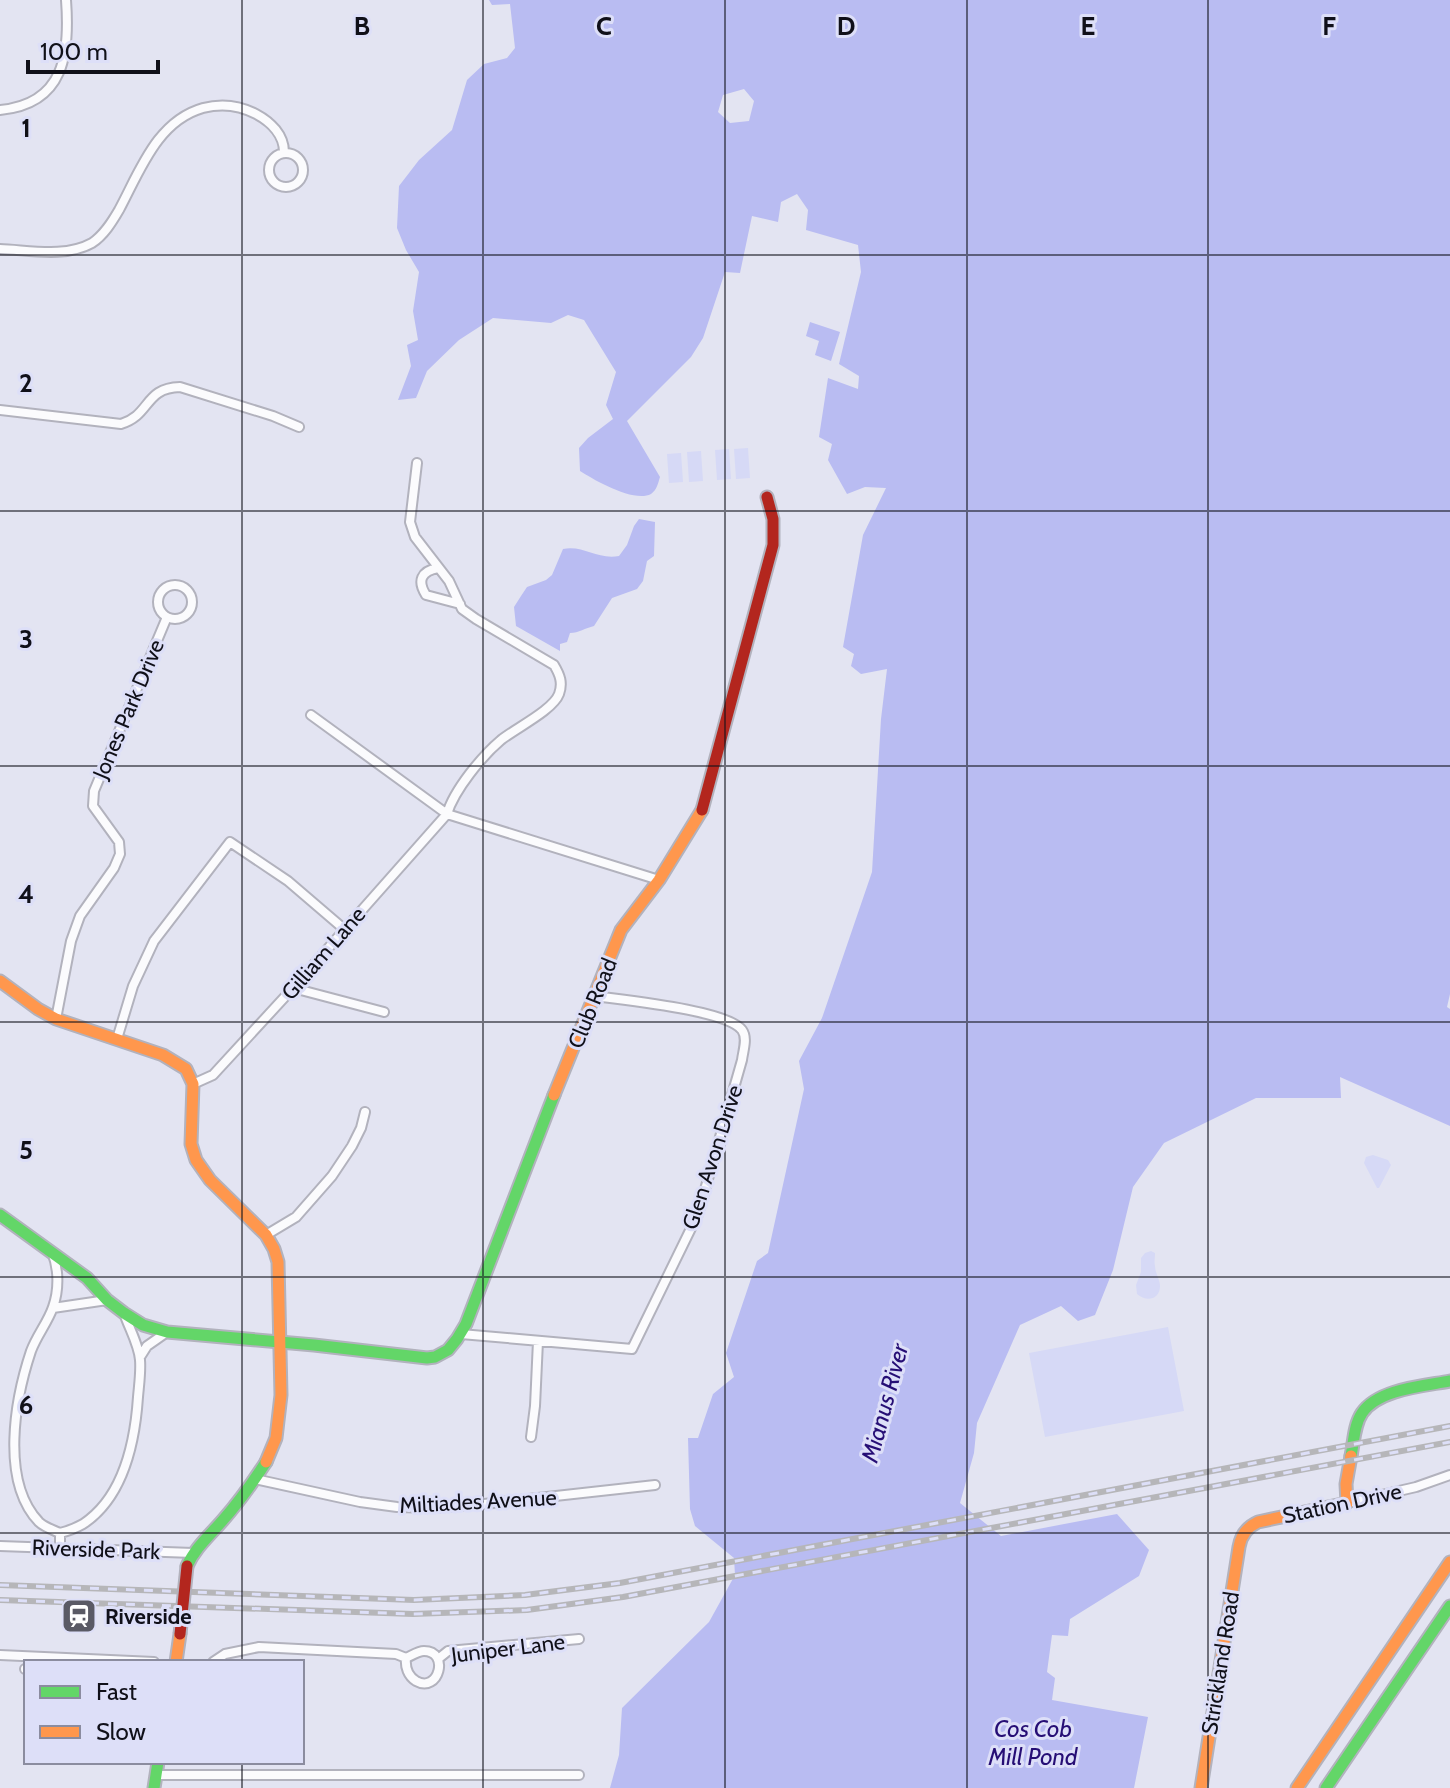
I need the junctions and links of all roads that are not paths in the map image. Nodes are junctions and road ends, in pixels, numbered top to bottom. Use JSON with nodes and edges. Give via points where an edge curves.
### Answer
{"nodes":[{"id":1,"x":66,"y":0,"type":"edge"},
{"id":2,"x":0,"y":110,"type":"edge"},
{"id":3,"x":284,"y":152,"type":"junction"},
{"id":4,"x":0,"y":249,"type":"edge"},
{"id":5,"x":0,"y":410,"type":"edge"},
{"id":6,"x":299,"y":427,"type":"dead end"},
{"id":7,"x":417,"y":463,"type":"dead end"},
{"id":8,"x":767,"y":497,"type":"dead end"},
{"id":9,"x":438,"y":568,"type":"junction"},
{"id":10,"x":460,"y":604,"type":"junction"},
{"id":11,"x":167,"y":617,"type":"junction"},
{"id":12,"x":311,"y":715,"type":"dead end"},
{"id":13,"x":447,"y":814,"type":"junction"},
{"id":14,"x":659,"y":880,"type":"junction"},
{"id":15,"x":344,"y":929,"type":"junction"},
{"id":16,"x":0,"y":981,"type":"edge"},
{"id":17,"x":293,"y":988,"type":"junction"},
{"id":18,"x":595,"y":996,"type":"junction"},
{"id":19,"x":384,"y":1012,"type":"dead end"},
{"id":20,"x":56,"y":1019,"type":"junction"},
{"id":21,"x":117,"y":1039,"type":"junction"},
{"id":22,"x":193,"y":1084,"type":"junction"},
{"id":23,"x":365,"y":1112,"type":"dead end"},
{"id":24,"x":0,"y":1215,"type":"edge"},
{"id":25,"x":266,"y":1235,"type":"junction"},
{"id":26,"x":52,"y":1251,"type":"junction"},
{"id":27,"x":107,"y":1300,"type":"junction"},
{"id":28,"x":53,"y":1308,"type":"junction"},
{"id":29,"x":124,"y":1313,"type":"junction"},
{"id":30,"x":167,"y":1332,"type":"junction"},
{"id":31,"x":461,"y":1334,"type":"junction"},
{"id":32,"x":538,"y":1341,"type":"junction"},
{"id":33,"x":281,"y":1342,"type":"junction"},
{"id":34,"x":140,"y":1357,"type":"junction"},
{"id":35,"x":1450,"y":1381,"type":"edge"},
{"id":36,"x":531,"y":1437,"type":"dead end"},
{"id":37,"x":1450,"y":1475,"type":"edge"},
{"id":38,"x":255,"y":1479,"type":"junction"},
{"id":39,"x":655,"y":1485,"type":"dead end"},
{"id":40,"x":1347,"y":1503,"type":"junction"},
{"id":41,"x":60,"y":1533,"type":"junction"},
{"id":42,"x":1240,"y":1539,"type":"joint"},
{"id":43,"x":0,"y":1546,"type":"edge"},
{"id":44,"x":60,"y":1548,"type":"junction"},
{"id":45,"x":193,"y":1553,"type":"junction"},
{"id":46,"x":1450,"y":1562,"type":"edge"},
{"id":47,"x":1450,"y":1606,"type":"edge"},
{"id":48,"x":579,"y":1639,"type":"dead end"},
{"id":49,"x":0,"y":1655,"type":"edge"},
{"id":50,"x":406,"y":1658,"type":"junction"},
{"id":51,"x":438,"y":1659,"type":"junction"},
{"id":52,"x":110,"y":1660,"type":"edge"},
{"id":53,"x":176,"y":1660,"type":"edge"},
{"id":54,"x":216,"y":1660,"type":"edge"},
{"id":55,"x":579,"y":1775,"type":"dead end"},
{"id":56,"x":155,"y":1782,"type":"edge"},
{"id":57,"x":1201,"y":1788,"type":"edge"},
{"id":58,"x":1297,"y":1788,"type":"edge"},
{"id":59,"x":1326,"y":1788,"type":"edge"}],
"edges":[{"from":1,"to":2,"type":"street","via":[[66,52],[56,78],[31,101]]},
{"from":3,"to":3,"type":"street","via":[[268,168],[273,182],[288,187],[303,172],[298,157]]},
{"from":3,"to":4,"type":"street","via":[[269,121],[242,106],[195,111],[177,120],[158,140],[113,220],[92,242],[66,251]]},
{"from":5,"to":6,"type":"street","via":[[121,424],[135,419],[159,392],[180,387]]},
{"from":7,"to":9,"type":"street","via":[[410,522]]},
{"from":8,"to":14,"type":"main road","name":"Club Road","via":[[773,545],[701,814]]},
{"from":9,"to":10,"type":"street"},
{"from":9,"to":10,"type":"street","via":[[424,574],[422,589],[426,595]]},
{"from":10,"to":13,"type":"street","name":"Gilliam Lane","via":[[554,665],[562,677],[553,704],[501,740],[451,801]]},
{"from":11,"to":11,"type":"street","name":"Jones Park Drive","via":[[180,617],[190,609],[190,596],[182,587],[169,586],[159,595],[159,607]]},
{"from":11,"to":20,"type":"street","name":"Jones Park Drive","via":[[94,791],[93,806],[119,842],[120,854],[80,916]]},
{"from":12,"to":13,"type":"street"},
{"from":13,"to":14,"type":"street"},
{"from":13,"to":15,"type":"street","name":"Gilliam Lane"},
{"from":14,"to":18,"type":"main road","name":"Club Road","via":[[621,930]]},
{"from":15,"to":17,"type":"street","name":"Gilliam Lane"},
{"from":15,"to":21,"type":"street","via":[[288,881],[230,842],[154,941]]},
{"from":16,"to":20,"type":"main road"},
{"from":17,"to":19,"type":"street"},
{"from":17,"to":22,"type":"street","name":"Gilliam Lane","via":[[213,1075]]},
{"from":18,"to":31,"type":"main road","name":"Club Road"},
{"from":18,"to":32,"type":"street","name":"Glen Avon Drive","via":[[705,1013],[734,1023],[746,1039],[698,1214],[632,1349]]},
{"from":20,"to":21,"type":"main road"},
{"from":21,"to":22,"type":"main road","via":[[163,1055],[186,1069]]},
{"from":22,"to":25,"type":"main road","via":[[191,1144],[196,1160]]},
{"from":23,"to":25,"type":"street","via":[[352,1146],[332,1176],[296,1217]]},
{"from":24,"to":26,"type":"main road"},
{"from":25,"to":33,"type":"main road","via":[[278,1262]]},
{"from":26,"to":27,"type":"main road"},
{"from":26,"to":28,"type":"street","via":[[57,1278]]},
{"from":27,"to":28,"type":"street"},
{"from":27,"to":29,"type":"main road"},
{"from":28,"to":41,"type":"street","via":[[41,1327],[17,1398],[13,1443],[20,1491],[29,1510],[41,1524]]},
{"from":29,"to":30,"type":"main road"},
{"from":29,"to":34,"type":"street"},
{"from":30,"to":33,"type":"main road"},
{"from":30,"to":34,"type":"street"},
{"from":31,"to":32,"type":"street","name":"Glen Avon Drive"},
{"from":31,"to":33,"type":"main road","via":[[444,1353],[427,1358]]},
{"from":32,"to":36,"type":"street"},
{"from":33,"to":38,"type":"main road","via":[[278,1430]]},
{"from":34,"to":41,"type":"street","via":[[136,1429],[125,1467],[105,1504],[80,1526]]},
{"from":35,"to":40,"type":"main road","via":[[1384,1395],[1367,1406],[1356,1430]]},
{"from":37,"to":40,"type":"street","name":"Station Drive"},
{"from":38,"to":39,"type":"street","name":"Miltiades Avenue","via":[[360,1502],[433,1508]]},
{"from":38,"to":45,"type":"main road"},
{"from":40,"to":42,"type":"main road","name":"Station Drive","via":[[1258,1522]]},
{"from":41,"to":44,"type":"street"},
{"from":42,"to":57,"type":"main road","name":"Strickland Road"},
{"from":43,"to":44,"type":"street","name":"Riverside Park"},
{"from":44,"to":45,"type":"street","name":"Riverside Park"},
{"from":45,"to":53,"type":"main road","bridge":true},
{"from":46,"to":58,"type":"main road"},
{"from":47,"to":59,"type":"main road"},
{"from":48,"to":51,"type":"street","name":"Juniper Lane","via":[[448,1651]]},
{"from":49,"to":52,"type":"street"},
{"from":50,"to":51,"type":"street","name":"Juniper Lane","via":[[421,1651]]},
{"from":50,"to":51,"type":"street","name":"Juniper Lane","via":[[405,1665],[420,1683],[435,1679]]},
{"from":50,"to":54,"type":"street","name":"Juniper Lane","via":[[259,1647]]},
{"from":55,"to":56,"type":"street"}]}
